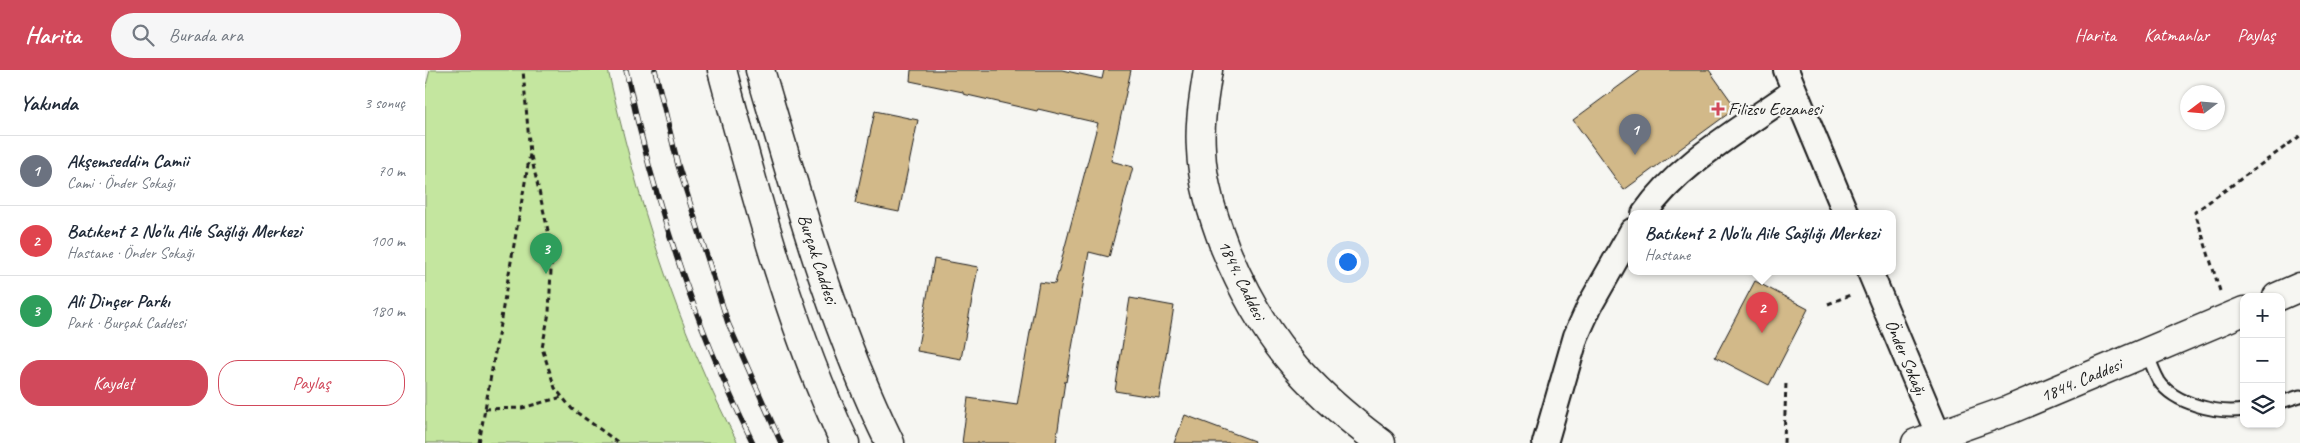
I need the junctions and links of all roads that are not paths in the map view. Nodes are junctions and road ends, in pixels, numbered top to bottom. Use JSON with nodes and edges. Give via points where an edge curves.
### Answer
{"nodes":[{"id":1,"x":722,"y":70,"type":"edge"},
{"id":2,"x":760,"y":70,"type":"edge"},
{"id":3,"x":1209,"y":70,"type":"edge"},
{"id":4,"x":1790,"y":81,"type":"edge"},
{"id":5,"x":1647,"y":210,"type":"edge"},
{"id":6,"x":1844,"y":210,"type":"edge"},
{"id":7,"x":1628,"y":239,"type":"edge"},
{"id":8,"x":1871,"y":275,"type":"edge"},
{"id":9,"x":2300,"y":287,"type":"edge"},
{"id":10,"x":2285,"y":294,"type":"edge"},
{"id":11,"x":2236,"y":314,"type":"edge"},
{"id":12,"x":2147,"y":352,"type":"junction"},
{"id":13,"x":2300,"y":396,"type":"edge"},
{"id":14,"x":2285,"y":401,"type":"edge"},
{"id":15,"x":2240,"y":411,"type":"edge"},
{"id":16,"x":1932,"y":440,"type":"edge"},
{"id":17,"x":845,"y":443,"type":"edge"},
{"id":18,"x":891,"y":443,"type":"edge"},
{"id":19,"x":1381,"y":443,"type":"edge"},
{"id":20,"x":1545,"y":443,"type":"edge"}],
"edges":[{"from":1,"to":17,"type":"street","via":[[785,290],[805,348]]},
{"from":2,"to":18,"type":"street","name":"Burçak Caddesi","via":[[835,309]]},
{"from":3,"to":19,"type":"street","name":"1844. Caddesi","via":[[1201,128],[1203,169],[1216,223],[1236,275],[1259,319],[1301,373],[1333,405]]},
{"from":4,"to":5,"type":"street","via":[[1666,185]]},
{"from":4,"to":6,"type":"street"},
{"from":7,"to":20,"type":"street","via":[[1576,336]]},
{"from":8,"to":16,"type":"street","name":"Önder Sokağı"},
{"from":9,"to":10,"type":"street"},
{"from":11,"to":12,"type":"street","name":"1844. Caddesi"},
{"from":12,"to":15,"type":"lane","via":[[2159,380],[2168,391],[2210,410]]},
{"from":12,"to":16,"type":"street","name":"1844. Caddesi"},
{"from":13,"to":14,"type":"lane"}]}
